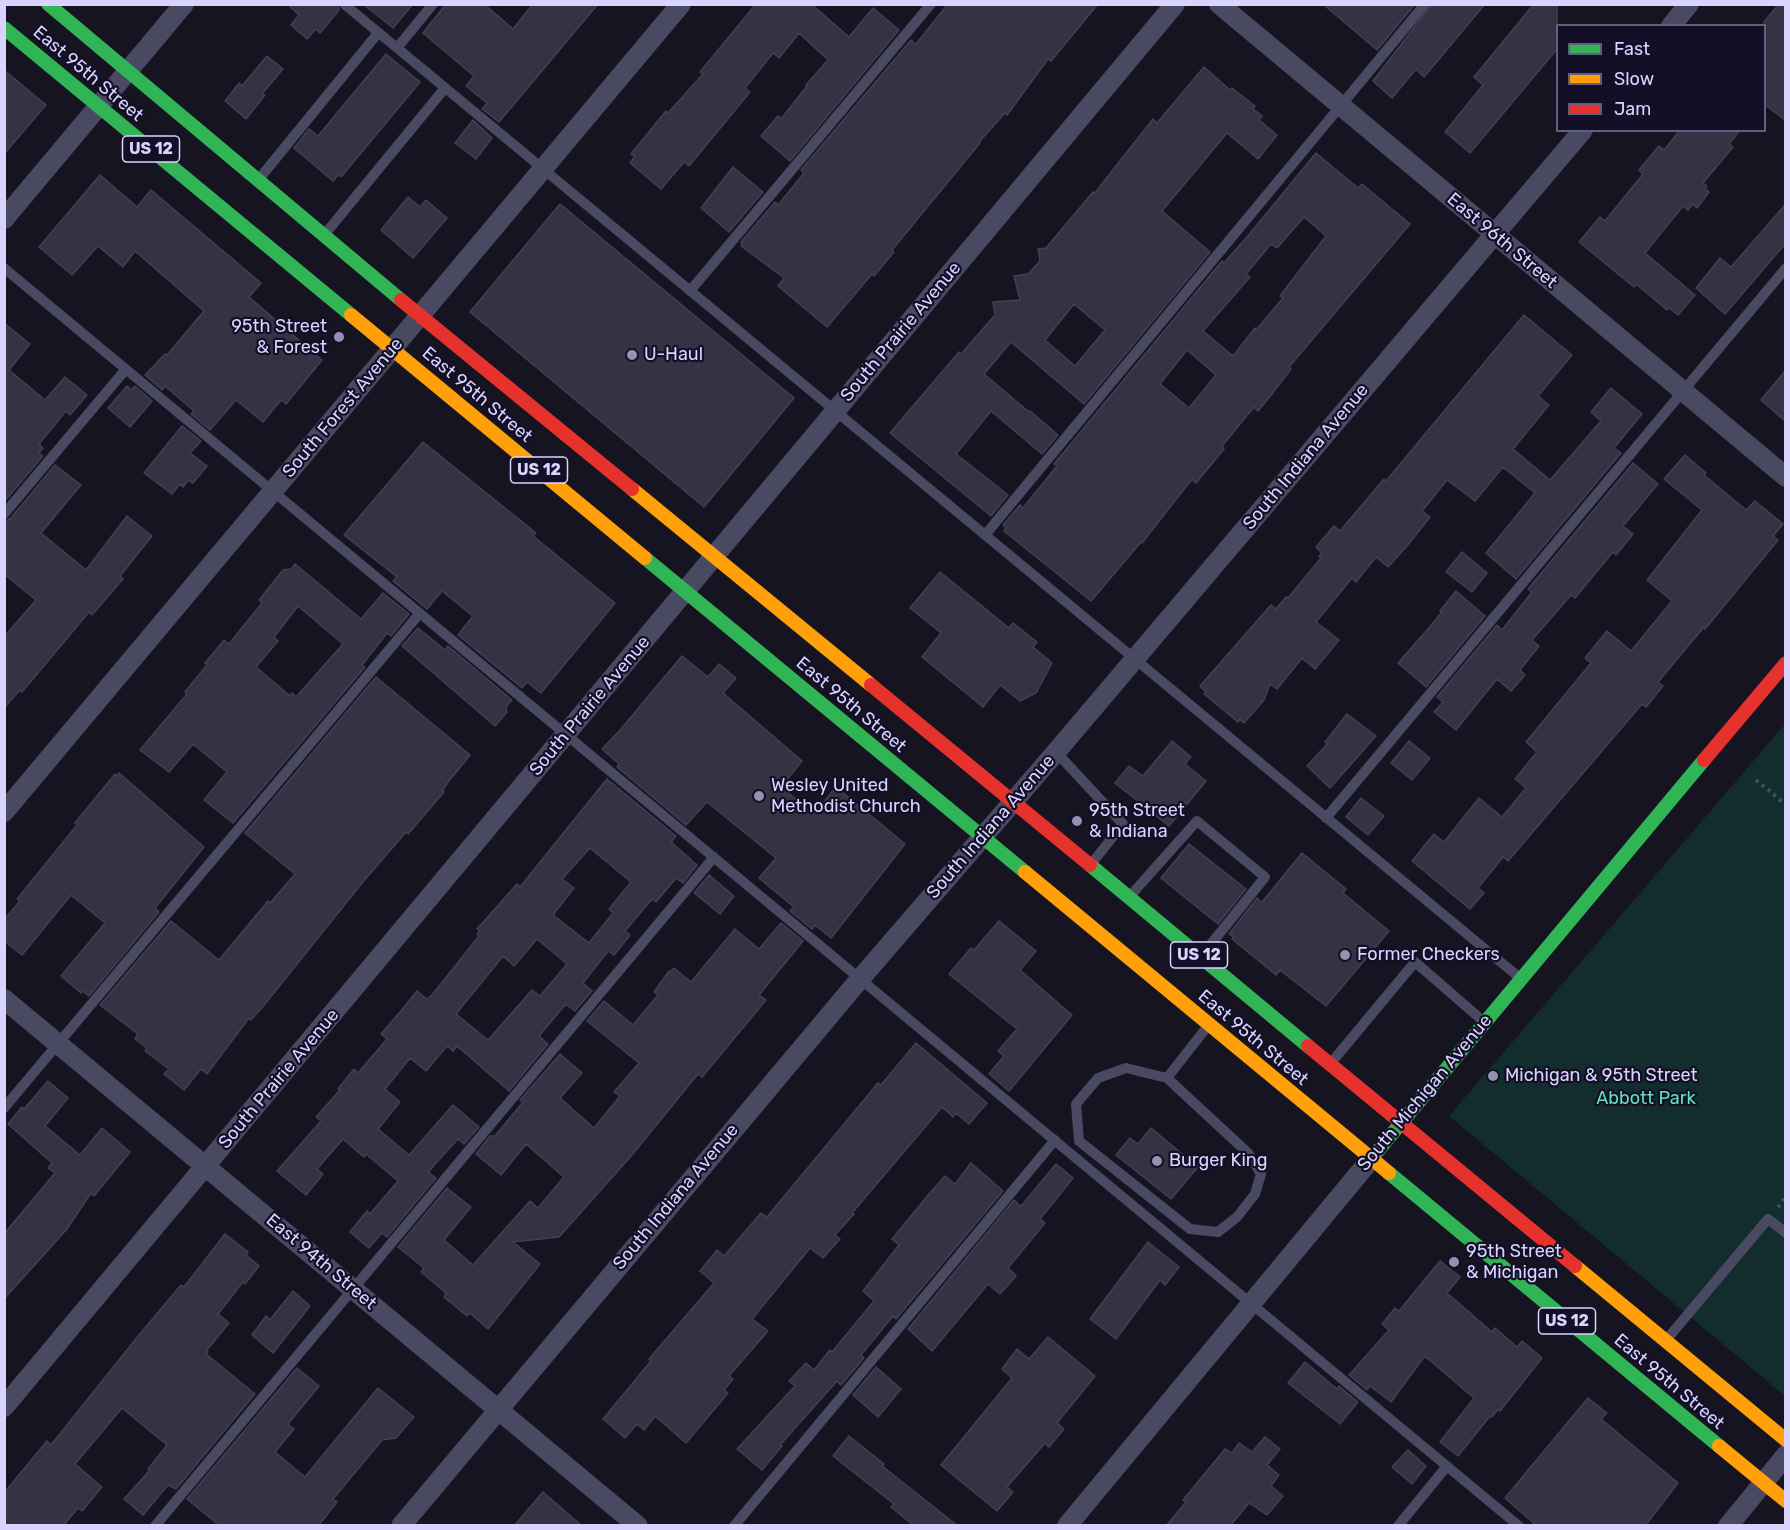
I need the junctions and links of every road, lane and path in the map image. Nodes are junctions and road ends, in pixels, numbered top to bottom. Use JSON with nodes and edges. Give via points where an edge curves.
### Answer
{"nodes":[{"id":1,"x":48,"y":4,"type":"edge"},
{"id":2,"x":184,"y":4,"type":"edge"},
{"id":3,"x":344,"y":4,"type":"edge"},
{"id":4,"x":433,"y":4,"type":"edge"},
{"id":5,"x":681,"y":4,"type":"edge"},
{"id":6,"x":931,"y":4,"type":"edge"},
{"id":7,"x":1175,"y":4,"type":"edge"},
{"id":8,"x":1219,"y":4,"type":"edge"},
{"id":9,"x":1425,"y":4,"type":"edge"},
{"id":10,"x":1689,"y":4,"type":"edge"},
{"id":11,"x":1673,"y":24,"type":"edge"},
{"id":12,"x":10,"y":32,"type":"edge"},
{"id":13,"x":378,"y":33,"type":"junction"},
{"id":14,"x":4,"y":48,"type":"edge"},
{"id":15,"x":397,"y":48,"type":"junction"},
{"id":16,"x":128,"y":71,"type":"junction"},
{"id":17,"x":445,"y":88,"type":"junction"},
{"id":18,"x":1340,"y":105,"type":"junction"},
{"id":19,"x":99,"y":106,"type":"junction"},
{"id":20,"x":1581,"y":132,"type":"edge"},
{"id":21,"x":543,"y":170,"type":"junction"},
{"id":22,"x":259,"y":179,"type":"junction"},
{"id":23,"x":4,"y":219,"type":"edge"},
{"id":24,"x":325,"y":234,"type":"junction"},
{"id":25,"x":1495,"y":235,"type":"junction"},
{"id":26,"x":4,"y":268,"type":"edge"},
{"id":27,"x":1785,"y":268,"type":"edge"},
{"id":28,"x":690,"y":291,"type":"junction"},
{"id":29,"x":421,"y":315,"type":"junction"},
{"id":30,"x":393,"y":349,"type":"junction"},
{"id":31,"x":126,"y":369,"type":"junction"},
{"id":32,"x":1682,"y":392,"type":"junction"},
{"id":33,"x":835,"y":411,"type":"junction"},
{"id":34,"x":1785,"y":477,"type":"edge"},
{"id":35,"x":273,"y":491,"type":"junction"},
{"id":36,"x":4,"y":514,"type":"edge"},
{"id":37,"x":985,"y":535,"type":"junction"},
{"id":38,"x":714,"y":556,"type":"junction"},
{"id":39,"x":685,"y":591,"type":"junction"},
{"id":40,"x":420,"y":613,"type":"junction"},
{"id":41,"x":1135,"y":659,"type":"junction"},
{"id":42,"x":1785,"y":663,"type":"edge"},
{"id":43,"x":566,"y":734,"type":"junction"},
{"id":44,"x":1056,"y":752,"type":"junction"},
{"id":45,"x":1756,"y":780,"type":"dead end"},
{"id":46,"x":1013,"y":802,"type":"junction"},
{"id":47,"x":1785,"y":804,"type":"edge"},
{"id":48,"x":4,"y":812,"type":"edge"},
{"id":49,"x":1326,"y":818,"type":"junction"},
{"id":50,"x":983,"y":837,"type":"junction"},
{"id":51,"x":714,"y":857,"type":"junction"},
{"id":52,"x":1090,"y":866,"type":"junction"},
{"id":53,"x":1129,"y":897,"type":"junction"},
{"id":54,"x":1201,"y":957,"type":"junction"},
{"id":55,"x":1520,"y":978,"type":"junction"},
{"id":56,"x":860,"y":979,"type":"junction"},
{"id":57,"x":4,"y":999,"type":"edge"},
{"id":58,"x":1484,"y":1022,"type":"junction"},
{"id":59,"x":1209,"y":1025,"type":"junction"},
{"id":60,"x":58,"y":1044,"type":"junction"},
{"id":61,"x":1330,"y":1064,"type":"junction"},
{"id":62,"x":1167,"y":1078,"type":"junction"},
{"id":63,"x":4,"y":1108,"type":"edge"},
{"id":64,"x":1401,"y":1122,"type":"junction"},
{"id":65,"x":1055,"y":1140,"type":"junction"},
{"id":66,"x":1371,"y":1159,"type":"junction"},
{"id":67,"x":206,"y":1166,"type":"junction"},
{"id":68,"x":1785,"y":1233,"type":"edge"},
{"id":69,"x":353,"y":1288,"type":"junction"},
{"id":70,"x":1251,"y":1303,"type":"junction"},
{"id":71,"x":1665,"y":1341,"type":"junction"},
{"id":72,"x":4,"y":1407,"type":"edge"},
{"id":73,"x":498,"y":1409,"type":"junction"},
{"id":74,"x":1785,"y":1440,"type":"edge"},
{"id":75,"x":1785,"y":1455,"type":"edge"},
{"id":76,"x":1447,"y":1466,"type":"junction"},
{"id":77,"x":1763,"y":1483,"type":"junction"},
{"id":78,"x":1785,"y":1501,"type":"edge"},
{"id":79,"x":155,"y":1526,"type":"edge"},
{"id":80,"x":401,"y":1526,"type":"edge"},
{"id":81,"x":638,"y":1526,"type":"edge"},
{"id":82,"x":734,"y":1526,"type":"edge"},
{"id":83,"x":1066,"y":1526,"type":"edge"},
{"id":84,"x":1398,"y":1526,"type":"edge"},
{"id":85,"x":1519,"y":1526,"type":"edge"},
{"id":86,"x":1728,"y":1526,"type":"edge"}],
"edges":[{"from":1,"to":16,"type":"main road","name":"East 95th Street","number":"US 12"},
{"from":2,"to":16,"type":"street"},
{"from":3,"to":13,"type":"lane"},
{"from":4,"to":15,"type":"lane"},
{"from":5,"to":21,"type":"street","name":"South Forest Avenue"},
{"from":6,"to":28,"type":"lane"},
{"from":7,"to":33,"type":"street","name":"South Prairie Avenue"},
{"from":8,"to":18,"type":"street","name":"East 96th Street"},
{"from":9,"to":18,"type":"lane"},
{"from":10,"to":11,"type":"street"},
{"from":12,"to":14,"type":"lane"},
{"from":12,"to":19,"type":"main road","name":"East 95th Street","number":"US 12"},
{"from":13,"to":15,"type":"lane"},
{"from":13,"to":22,"type":"lane"},
{"from":15,"to":17,"type":"lane"},
{"from":16,"to":19,"type":"street"},
{"from":16,"to":22,"type":"main road","name":"East 95th Street","number":"US 12"},
{"from":17,"to":21,"type":"lane"},
{"from":17,"to":24,"type":"lane"},
{"from":18,"to":25,"type":"street","name":"East 96th Street"},
{"from":18,"to":37,"type":"lane"},
{"from":19,"to":23,"type":"street"},
{"from":19,"to":30,"type":"main road","name":"East 95th Street","number":"US 12"},
{"from":20,"to":25,"type":"street","name":"South Indiana Avenue"},
{"from":21,"to":28,"type":"lane"},
{"from":21,"to":29,"type":"street","name":"South Forest Avenue"},
{"from":22,"to":24,"type":"main road","name":"East 95th Street","number":"US 12"},
{"from":24,"to":29,"type":"main road","name":"East 95th Street","number":"US 12"},
{"from":25,"to":32,"type":"street","name":"East 96th Street"},
{"from":25,"to":41,"type":"street","name":"South Indiana Avenue"},
{"from":26,"to":31,"type":"lane"},
{"from":27,"to":32,"type":"lane"},
{"from":28,"to":33,"type":"lane"},
{"from":29,"to":30,"type":"street","name":"South Forest Avenue"},
{"from":29,"to":38,"type":"main road","name":"East 95th Street","number":"US 12"},
{"from":30,"to":35,"type":"street","name":"South Forest Avenue"},
{"from":30,"to":39,"type":"main road","name":"East 95th Street","number":"US 12"},
{"from":31,"to":35,"type":"lane"},
{"from":31,"to":36,"type":"lane"},
{"from":32,"to":34,"type":"street","name":"East 96th Street"},
{"from":32,"to":49,"type":"lane"},
{"from":33,"to":37,"type":"lane"},
{"from":33,"to":38,"type":"street","name":"South Prairie Avenue"},
{"from":35,"to":40,"type":"lane"},
{"from":35,"to":48,"type":"street","name":"South Forest Avenue"},
{"from":37,"to":41,"type":"lane"},
{"from":38,"to":39,"type":"street","name":"South Prairie Avenue"},
{"from":38,"to":46,"type":"main road","name":"East 95th Street","number":"US 12"},
{"from":39,"to":43,"type":"street","name":"South Prairie Avenue"},
{"from":39,"to":50,"type":"main road","name":"East 95th Street","number":"US 12"},
{"from":40,"to":43,"type":"lane"},
{"from":40,"to":60,"type":"lane"},
{"from":41,"to":44,"type":"street","name":"South Indiana Avenue"},
{"from":41,"to":49,"type":"lane"},
{"from":42,"to":55,"type":"main road","name":"South Michigan Avenue"},
{"from":43,"to":51,"type":"lane"},
{"from":43,"to":67,"type":"street","name":"South Prairie Avenue"},
{"from":44,"to":46,"type":"street","name":"South Indiana Avenue"},
{"from":44,"to":52,"type":"lane","via":[[1123,824]]},
{"from":45,"to":47,"type":"path"},
{"from":46,"to":50,"type":"street","name":"South Indiana Avenue"},
{"from":46,"to":52,"type":"main road","name":"East 95th Street","number":"US 12"},
{"from":49,"to":55,"type":"lane"},
{"from":50,"to":56,"type":"street","name":"South Indiana Avenue"},
{"from":50,"to":59,"type":"main road","name":"East 95th Street","number":"US 12"},
{"from":51,"to":56,"type":"lane"},
{"from":51,"to":69,"type":"lane"},
{"from":52,"to":53,"type":"main road","name":"East 95th Street","number":"US 12"},
{"from":53,"to":54,"type":"main road","name":"East 95th Street","number":"US 12"},
{"from":53,"to":54,"type":"lane","via":[[1197,821],[1214,835],[1265,878]]},
{"from":54,"to":61,"type":"main road","name":"East 95th Street","number":"US 12"},
{"from":55,"to":58,"type":"main road","name":"South Michigan Avenue"},
{"from":56,"to":65,"type":"lane"},
{"from":56,"to":73,"type":"street","name":"South Indiana Avenue"},
{"from":57,"to":60,"type":"street","name":"East 94th Street"},
{"from":58,"to":61,"type":"lane","via":[[1415,962]]},
{"from":58,"to":64,"type":"main road","name":"South Michigan Avenue"},
{"from":59,"to":62,"type":"lane"},
{"from":59,"to":66,"type":"main road","name":"East 95th Street","number":"US 12"},
{"from":60,"to":63,"type":"lane"},
{"from":60,"to":67,"type":"street","name":"East 94th Street"},
{"from":61,"to":64,"type":"main road","name":"East 95th Street","number":"US 12"},
{"from":62,"to":62,"type":"lane","via":[[1126,1068],[1098,1078],[1076,1104],[1079,1141],[1190,1229],[1218,1232],[1237,1217],[1255,1194],[1261,1174],[1248,1153]]},
{"from":64,"to":66,"type":"main road","name":"South Michigan Avenue"},
{"from":64,"to":71,"type":"main road","name":"East 95th Street","number":"US 12"},
{"from":65,"to":70,"type":"lane"},
{"from":65,"to":82,"type":"lane"},
{"from":66,"to":70,"type":"street","name":"South Michigan Avenue"},
{"from":66,"to":77,"type":"main road","name":"East 95th Street","number":"US 12"},
{"from":67,"to":69,"type":"street","name":"East 94th Street"},
{"from":67,"to":72,"type":"street","name":"South Prairie Avenue"},
{"from":68,"to":71,"type":"lane","via":[[1768,1219]]},
{"from":69,"to":73,"type":"street","name":"East 94th Street"},
{"from":69,"to":79,"type":"lane"},
{"from":70,"to":76,"type":"lane"},
{"from":70,"to":83,"type":"street","name":"South Michigan Avenue"},
{"from":71,"to":74,"type":"main road","name":"East 95th Street","number":"US 12"},
{"from":73,"to":80,"type":"street","name":"South Indiana Avenue"},
{"from":73,"to":81,"type":"street","name":"East 94th Street"},
{"from":75,"to":77,"type":"street"},
{"from":76,"to":84,"type":"lane"},
{"from":76,"to":85,"type":"lane"},
{"from":77,"to":78,"type":"main road","name":"East 95th Street","number":"US 12"},
{"from":77,"to":86,"type":"street"}]}
